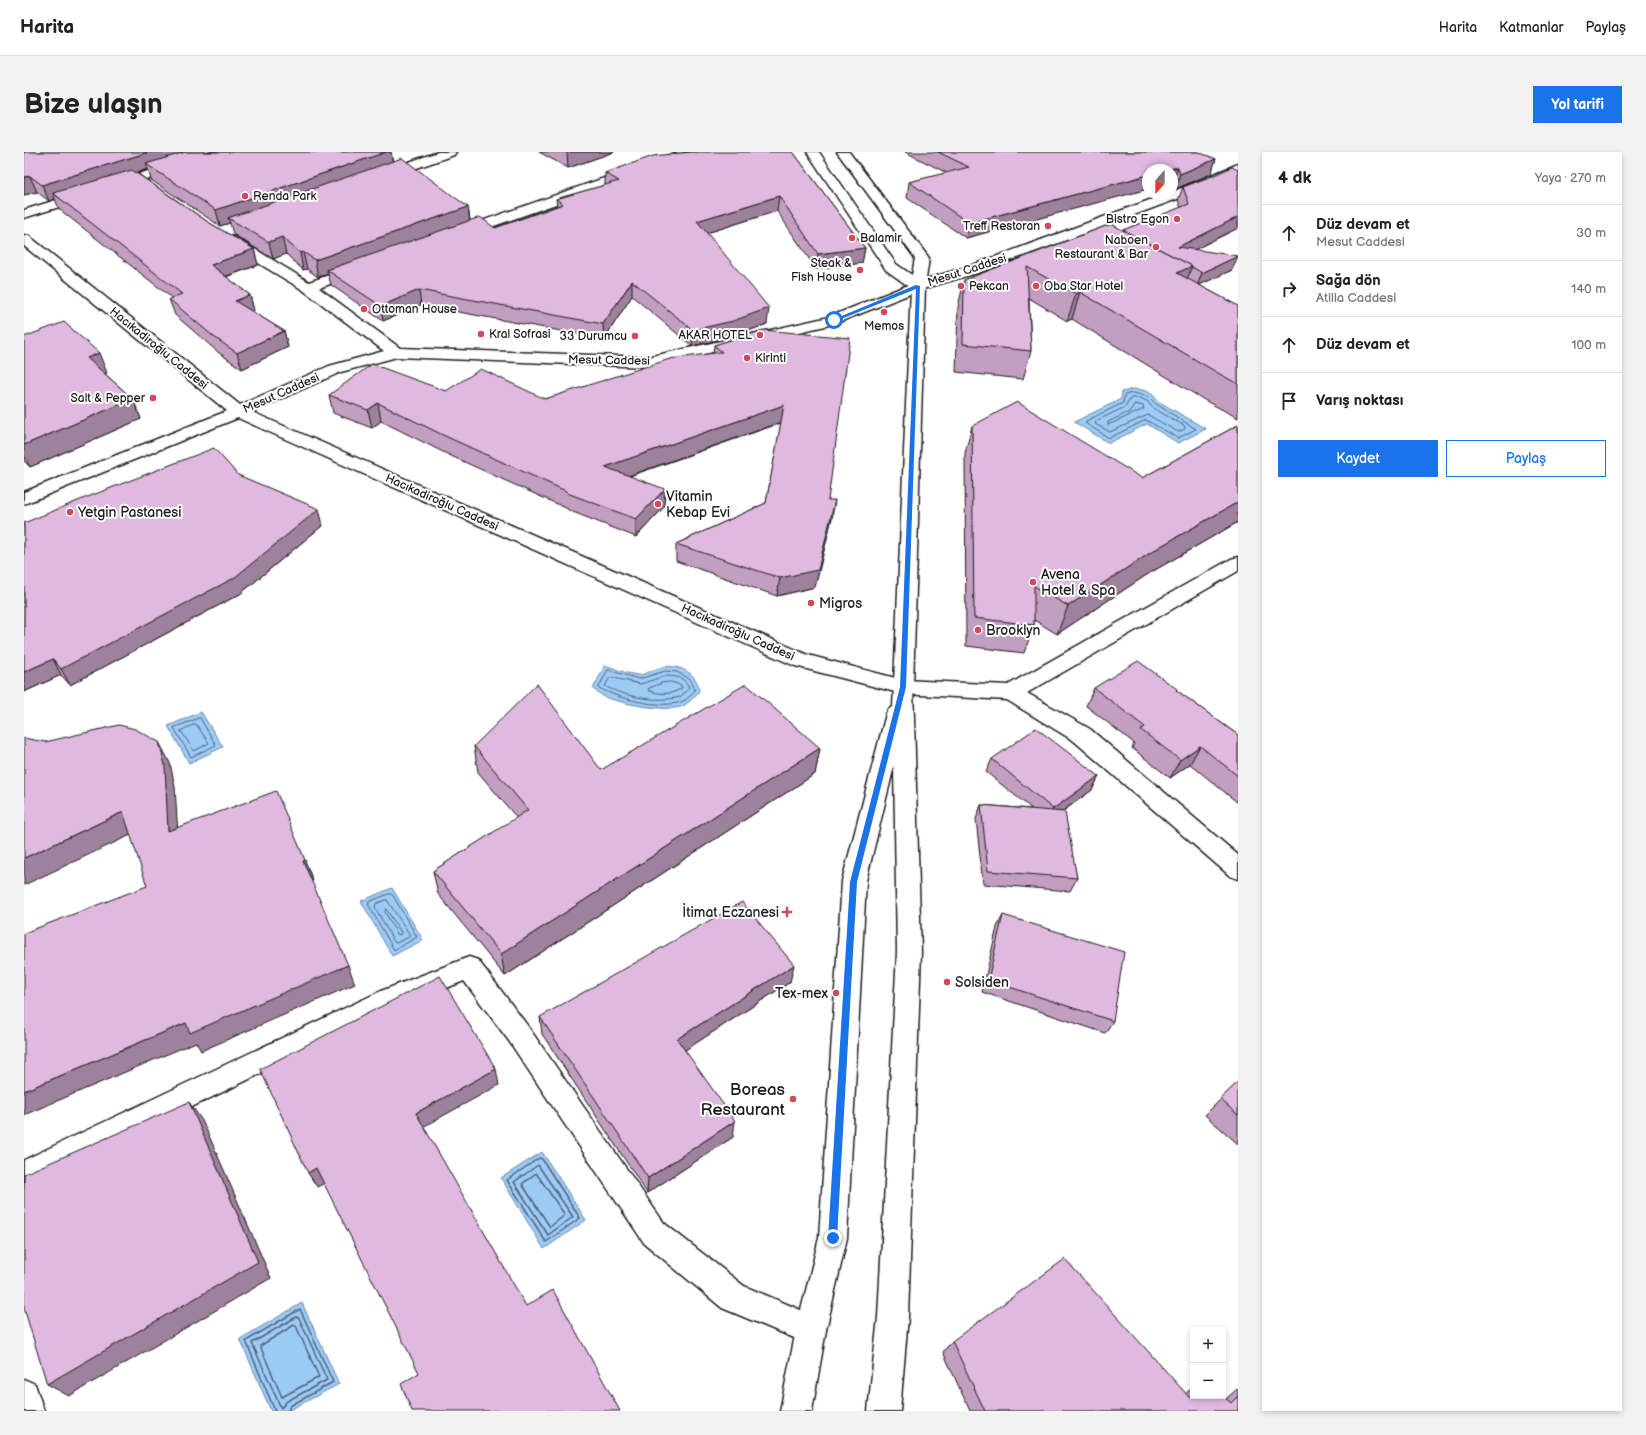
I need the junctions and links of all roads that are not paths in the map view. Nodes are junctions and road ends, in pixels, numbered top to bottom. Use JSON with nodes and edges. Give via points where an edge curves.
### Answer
{"nodes":[{"id":1,"x":222,"y":152,"type":"edge"},
{"id":2,"x":450,"y":152,"type":"edge"},
{"id":3,"x":690,"y":152,"type":"edge"},
{"id":4,"x":813,"y":152,"type":"edge"},
{"id":5,"x":843,"y":152,"type":"edge"},
{"id":6,"x":1238,"y":168,"type":"edge"},
{"id":7,"x":138,"y":178,"type":"junction"},
{"id":8,"x":375,"y":178,"type":"edge"},
{"id":9,"x":150,"y":186,"type":"edge"},
{"id":10,"x":24,"y":214,"type":"edge"},
{"id":11,"x":233,"y":228,"type":"edge"},
{"id":12,"x":1081,"y":231,"type":"junction"},
{"id":13,"x":450,"y":237,"type":"edge"},
{"id":14,"x":24,"y":238,"type":"edge"},
{"id":15,"x":1094,"y":238,"type":"edge"},
{"id":16,"x":368,"y":266,"type":"edge"},
{"id":17,"x":918,"y":286,"type":"junction"},
{"id":18,"x":308,"y":287,"type":"junction"},
{"id":19,"x":396,"y":352,"type":"junction"},
{"id":20,"x":238,"y":412,"type":"junction"},
{"id":21,"x":24,"y":498,"type":"edge"},
{"id":22,"x":1238,"y":563,"type":"edge"},
{"id":23,"x":903,"y":687,"type":"junction"},
{"id":24,"x":1011,"y":693,"type":"junction"},
{"id":25,"x":1238,"y":869,"type":"edge"},
{"id":26,"x":24,"y":1174,"type":"edge"},
{"id":27,"x":811,"y":1330,"type":"junction"},
{"id":28,"x":24,"y":1395,"type":"edge"},
{"id":29,"x":28,"y":1411,"type":"edge"},
{"id":30,"x":796,"y":1411,"type":"edge"},
{"id":31,"x":884,"y":1411,"type":"edge"}],
"edges":[{"from":1,"to":7,"type":"street"},
{"from":2,"to":8,"type":"street"},
{"from":3,"to":13,"type":"street"},
{"from":4,"to":17,"type":"street","via":[[891,267]]},
{"from":5,"to":17,"type":"street","via":[[922,258]]},
{"from":6,"to":12,"type":"street","name":"Mesut Caddesi","via":[[1202,185]]},
{"from":7,"to":9,"type":"street"},
{"from":7,"to":10,"type":"street"},
{"from":11,"to":18,"type":"street","via":[[218,233]]},
{"from":12,"to":15,"type":"street"},
{"from":12,"to":17,"type":"street","name":"Mesut Caddesi"},
{"from":14,"to":20,"type":"street","name":"Hacıkadiroğlu Caddesi"},
{"from":16,"to":18,"type":"street"},
{"from":17,"to":19,"type":"street","name":"Mesut Caddesi","via":[[834,320],[648,362]]},
{"from":17,"to":23,"type":"street"},
{"from":18,"to":19,"type":"street"},
{"from":19,"to":20,"type":"street","name":"Mesut Caddesi","via":[[335,369]]},
{"from":20,"to":21,"type":"street","name":"Mesut Caddesi"},
{"from":20,"to":23,"type":"street","name":"Hacıkadiroğlu Caddesi","via":[[802,661]]},
{"from":22,"to":24,"type":"street"},
{"from":23,"to":24,"type":"street","name":"Hacıkadiroğlu Caddesi"},
{"from":23,"to":27,"type":"street","via":[[854,882],[833,1238]]},
{"from":23,"to":31,"type":"street","via":[[909,952],[893,1317]]},
{"from":24,"to":25,"type":"street","via":[[1082,735]]},
{"from":26,"to":27,"type":"street","via":[[390,999],[469,968],[518,1033],[654,1233],[733,1297]]},
{"from":27,"to":30,"type":"street"},
{"from":28,"to":29,"type":"street"}]}
